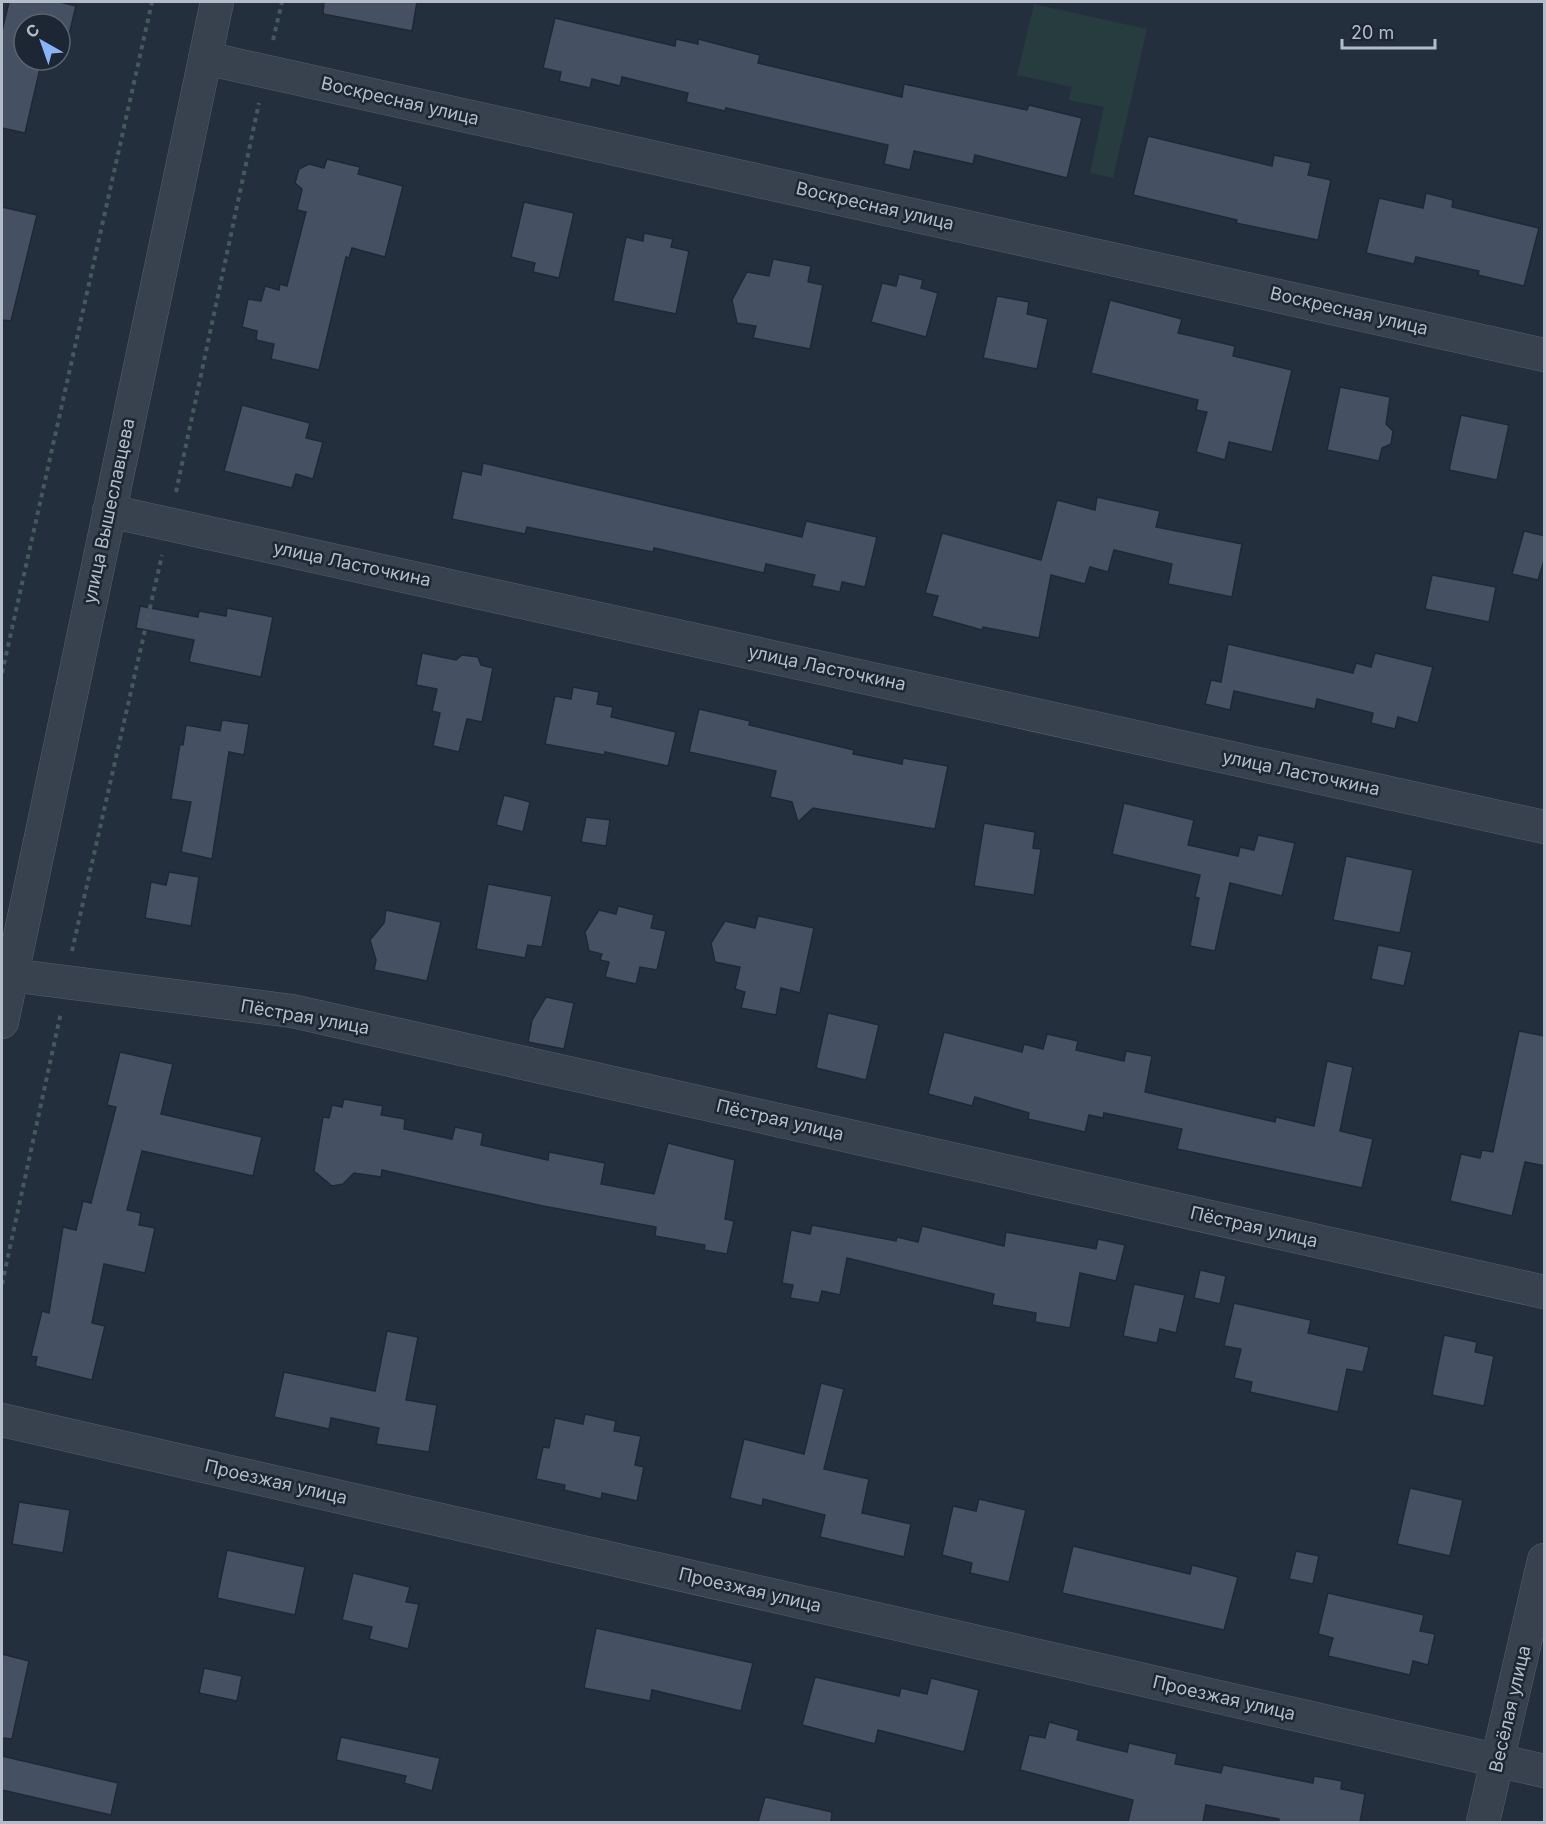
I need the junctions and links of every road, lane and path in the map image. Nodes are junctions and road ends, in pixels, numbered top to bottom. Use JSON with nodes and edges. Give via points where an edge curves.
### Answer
{"nodes":[{"id":1,"x":152,"y":2,"type":"edge"},
{"id":2,"x":217,"y":2,"type":"edge"},
{"id":3,"x":282,"y":2,"type":"edge"},
{"id":4,"x":271,"y":49,"type":"dead end"},
{"id":5,"x":205,"y":58,"type":"junction"},
{"id":6,"x":250,"y":145,"type":"dead end"},
{"id":7,"x":1545,"y":355,"type":"edge"},
{"id":8,"x":109,"y":511,"type":"junction"},
{"id":9,"x":169,"y":523,"type":"junction"},
{"id":10,"x":2,"y":673,"type":"edge"},
{"id":11,"x":1545,"y":827,"type":"edge"},
{"id":12,"x":10,"y":975,"type":"junction"},
{"id":13,"x":66,"y":982,"type":"junction"},
{"id":14,"x":2,"y":1022,"type":"edge"},
{"id":15,"x":2,"y":1284,"type":"edge"},
{"id":16,"x":1545,"y":1292,"type":"edge"},
{"id":17,"x":2,"y":1420,"type":"edge"},
{"id":18,"x":1545,"y":1560,"type":"edge"},
{"id":19,"x":1497,"y":1762,"type":"junction"},
{"id":20,"x":1545,"y":1771,"type":"edge"},
{"id":21,"x":1483,"y":1822,"type":"edge"}],
"edges":[{"from":1,"to":10,"type":"path"},
{"from":2,"to":5,"type":"street","name":"улица Вышеславцева"},
{"from":3,"to":4,"type":"path"},
{"from":5,"to":7,"type":"street","name":"Воскресная улица"},
{"from":5,"to":8,"type":"street","name":"улица Вышеславцева"},
{"from":6,"to":9,"type":"path"},
{"from":8,"to":9,"type":"street","name":"улица Ласточкина"},
{"from":8,"to":12,"type":"street","name":"улица Вышеславцева"},
{"from":9,"to":11,"type":"street","name":"улица Ласточкина"},
{"from":9,"to":13,"type":"path"},
{"from":12,"to":13,"type":"street","name":"Пёстрая улица"},
{"from":12,"to":14,"type":"street","name":"улица Вышеславцева"},
{"from":13,"to":15,"type":"path"},
{"from":13,"to":16,"type":"street","name":"Пёстрая улица","via":[[292,1011]]},
{"from":17,"to":19,"type":"street","name":"Проезжая улица"},
{"from":18,"to":19,"type":"street","name":"Весёлая улица"},
{"from":19,"to":20,"type":"street","name":"Проезжая улица"},
{"from":19,"to":21,"type":"street","name":"Весёлая улица"}]}
